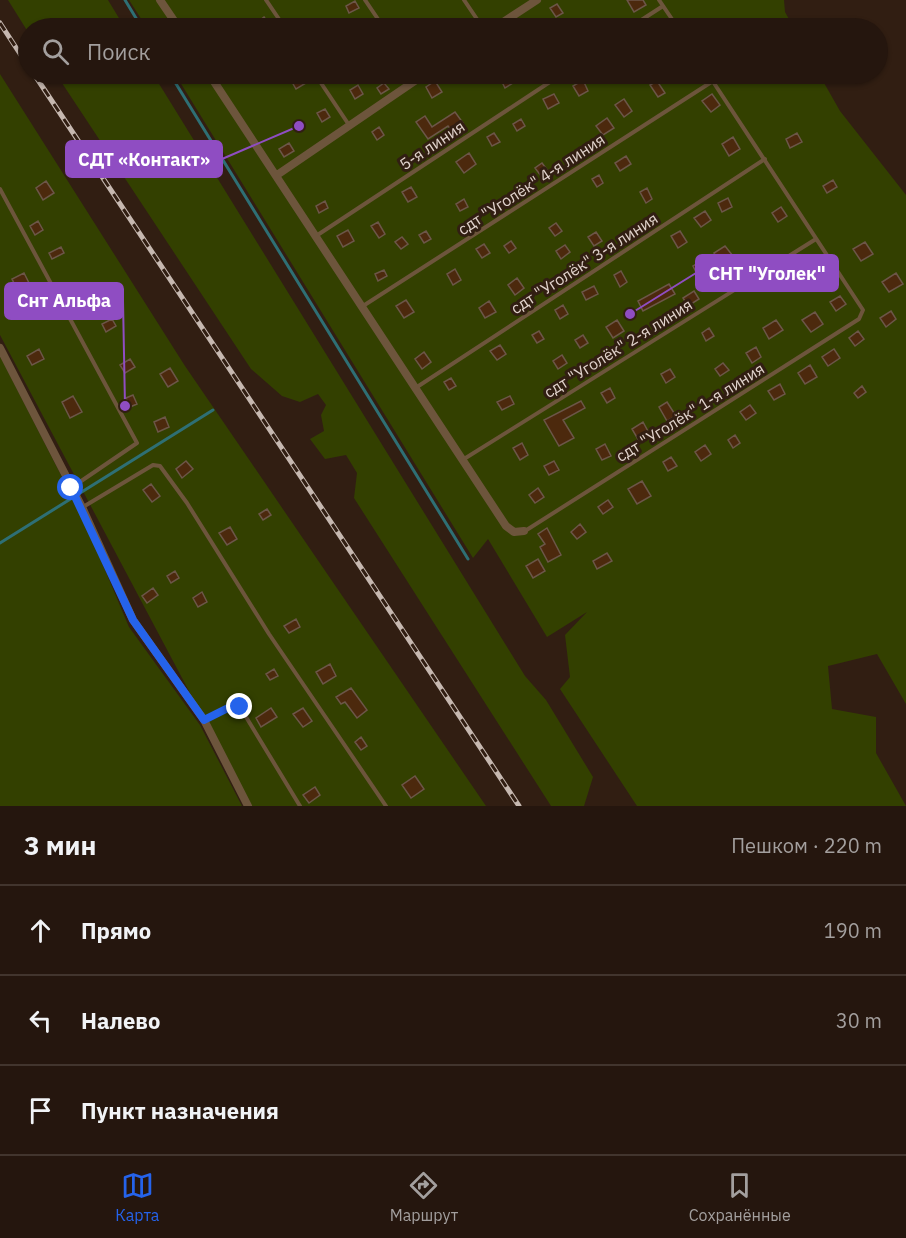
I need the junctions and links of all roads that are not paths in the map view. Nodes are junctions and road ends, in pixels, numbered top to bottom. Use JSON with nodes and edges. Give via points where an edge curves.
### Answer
{"nodes":[{"id":1,"x":160,"y":0,"type":"edge"},
{"id":2,"x":266,"y":0,"type":"edge"},
{"id":3,"x":365,"y":0,"type":"edge"},
{"id":4,"x":464,"y":0,"type":"edge"},
{"id":5,"x":537,"y":0,"type":"edge"},
{"id":6,"x":659,"y":0,"type":"edge"},
{"id":7,"x":663,"y":6,"type":"junction"},
{"id":8,"x":172,"y":18,"type":"edge"},
{"id":9,"x":278,"y":18,"type":"edge"},
{"id":10,"x":377,"y":18,"type":"edge"},
{"id":11,"x":476,"y":18,"type":"edge"},
{"id":12,"x":509,"y":18,"type":"edge"},
{"id":13,"x":644,"y":18,"type":"edge"},
{"id":14,"x":671,"y":18,"type":"edge"},
{"id":15,"x":216,"y":84,"type":"edge"},
{"id":16,"x":322,"y":84,"type":"edge"},
{"id":17,"x":406,"y":84,"type":"edge"},
{"id":18,"x":547,"y":84,"type":"edge"},
{"id":19,"x":708,"y":84,"type":"edge"},
{"id":20,"x":715,"y":84,"type":"edge"},
{"id":21,"x":349,"y":125,"type":"junction"},
{"id":22,"x":765,"y":159,"type":"junction"},
{"id":23,"x":277,"y":175,"type":"junction"},
{"id":24,"x":0,"y":189,"type":"edge"},
{"id":25,"x":316,"y":236,"type":"junction"},
{"id":26,"x":816,"y":239,"type":"junction"},
{"id":27,"x":362,"y":307,"type":"junction"},
{"id":28,"x":0,"y":348,"type":"edge"},
{"id":29,"x":416,"y":388,"type":"junction"},
{"id":30,"x":464,"y":459,"type":"junction"},
{"id":31,"x":71,"y":488,"type":"junction"},
{"id":32,"x":82,"y":507,"type":"junction"},
{"id":33,"x":524,"y":531,"type":"joint"},
{"id":34,"x":204,"y":720,"type":"junction"},
{"id":35,"x":248,"y":806,"type":"edge"},
{"id":36,"x":300,"y":806,"type":"edge"},
{"id":37,"x":386,"y":806,"type":"edge"}],
"edges":[{"from":1,"to":8,"type":"street"},
{"from":2,"to":9,"type":"lane"},
{"from":3,"to":10,"type":"lane"},
{"from":4,"to":11,"type":"lane"},
{"from":5,"to":12,"type":"street"},
{"from":6,"to":7,"type":"lane"},
{"from":7,"to":13,"type":"lane"},
{"from":7,"to":14,"type":"lane"},
{"from":15,"to":23,"type":"street"},
{"from":16,"to":21,"type":"lane"},
{"from":17,"to":21,"type":"street"},
{"from":18,"to":25,"type":"lane","name":"5-я линия"},
{"from":19,"to":27,"type":"lane","name":"сдт \"Уголёк\" 4-я линия"},
{"from":20,"to":22,"type":"lane"},
{"from":21,"to":23,"type":"street"},
{"from":22,"to":26,"type":"lane"},
{"from":22,"to":29,"type":"lane","name":"сдт \"Уголёк\" 3-я линия"},
{"from":23,"to":25,"type":"street"},
{"from":24,"to":31,"type":"lane","via":[[137,443]]},
{"from":25,"to":27,"type":"street"},
{"from":26,"to":30,"type":"lane","name":"сдт \"Уголёк\" 2-я линия"},
{"from":26,"to":33,"type":"lane","name":"сдт \"Уголёк\" 1-я линия","via":[[863,310],[859,319]]},
{"from":27,"to":29,"type":"street"},
{"from":28,"to":31,"type":"street"},
{"from":29,"to":30,"type":"street"},
{"from":30,"to":33,"type":"street","via":[[506,526],[514,532]]},
{"from":31,"to":32,"type":"street"},
{"from":32,"to":34,"type":"street","via":[[133,620]]},
{"from":32,"to":37,"type":"lane","via":[[153,465],[160,466]]},
{"from":34,"to":35,"type":"street"},
{"from":34,"to":36,"type":"lane","via":[[228,708],[240,707]]}]}
